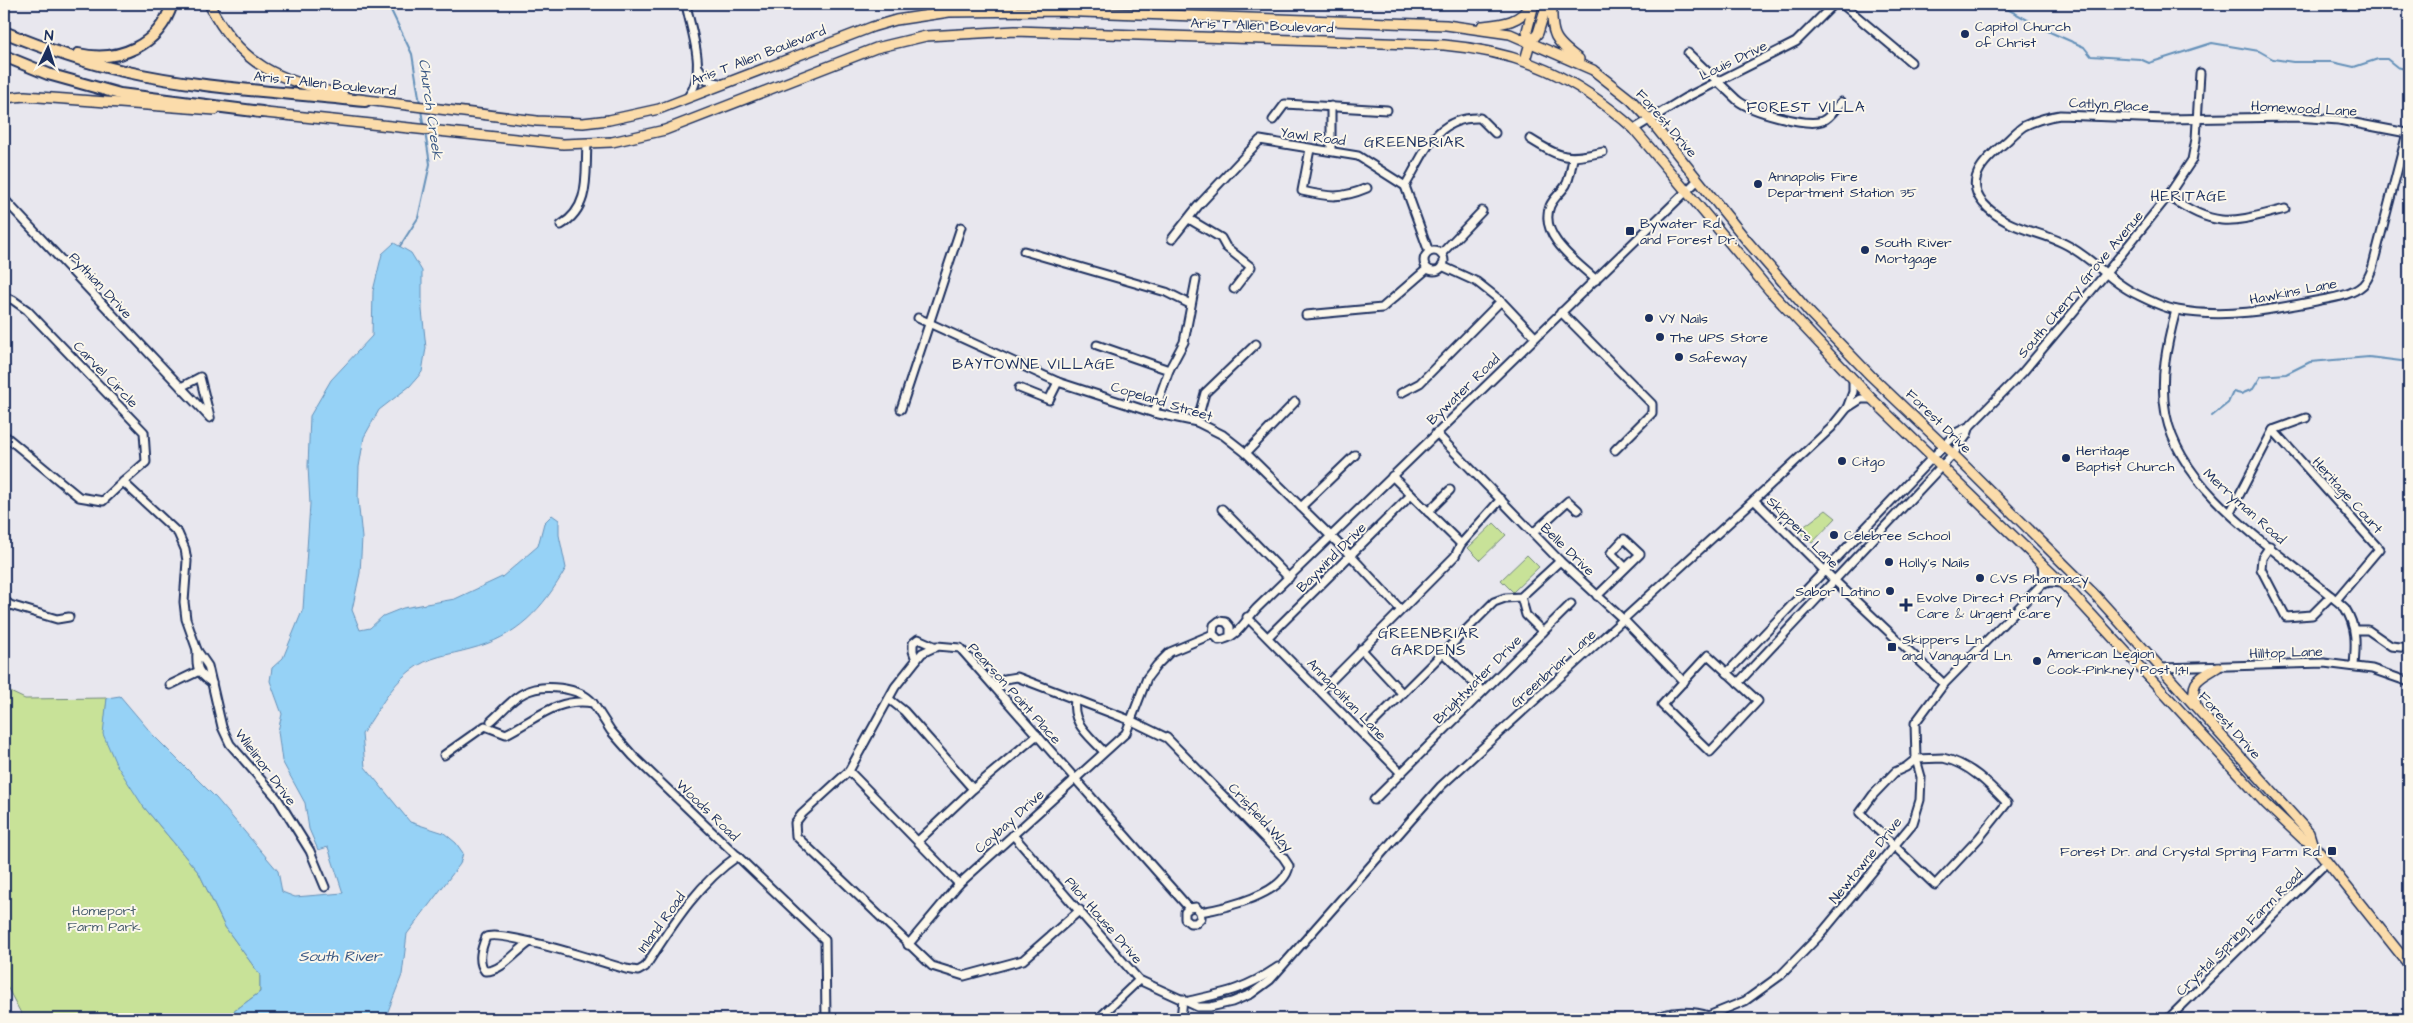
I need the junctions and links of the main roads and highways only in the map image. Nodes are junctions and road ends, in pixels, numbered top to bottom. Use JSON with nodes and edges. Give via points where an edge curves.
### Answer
{"nodes":[{"id":1,"x":172,"y":4,"type":"edge"},
{"id":2,"x":209,"y":4,"type":"edge"},
{"id":3,"x":1530,"y":4,"type":"edge"},
{"id":4,"x":1534,"y":4,"type":"edge"},
{"id":5,"x":1547,"y":4,"type":"edge"},
{"id":6,"x":1552,"y":4,"type":"edge"},
{"id":7,"x":1472,"y":27,"type":"junction"},
{"id":8,"x":4,"y":32,"type":"edge"},
{"id":9,"x":1530,"y":42,"type":"junction"},
{"id":10,"x":31,"y":43,"type":"junction"},
{"id":11,"x":4,"y":56,"type":"edge"},
{"id":12,"x":1525,"y":60,"type":"junction"},
{"id":13,"x":1593,"y":70,"type":"junction"},
{"id":14,"x":4,"y":98,"type":"edge"},
{"id":15,"x":368,"y":101,"type":"junction"},
{"id":16,"x":262,"y":112,"type":"junction"},
{"id":17,"x":1736,"y":227,"type":"junction"},
{"id":18,"x":1724,"y":236,"type":"junction"},
{"id":19,"x":2218,"y":667,"type":"road end"},
{"id":20,"x":2162,"y":668,"type":"junction"},
{"id":21,"x":2141,"y":669,"type":"junction"},
{"id":22,"x":2197,"y":708,"type":"junction"},
{"id":23,"x":2312,"y":843,"type":"junction"},
{"id":24,"x":2409,"y":965,"type":"edge"}],
"edges":[{"from":1,"to":10,"type":"highway","via":[[151,38],[125,54],[85,56]]},
{"from":2,"to":15,"type":"main road","via":[[239,48],[265,69],[296,82]]},
{"from":3,"to":7,"type":"main road","via":[[1522,16],[1509,22]]},
{"from":4,"to":9,"type":"main road","via":[[1526,30]]},
{"from":5,"to":9,"type":"main road","via":[[1538,33]]},
{"from":6,"to":13,"type":"main road","via":[[1552,24],[1558,42]]},
{"from":7,"to":9,"type":"main road","name":"Aris T Allen Boulevard","via":[[1510,34]]},
{"from":7,"to":15,"type":"main road","name":"Aris T Allen Boulevard","via":[[1055,11],[949,12],[872,27],[688,98],[632,116],[583,123],[537,121]]},
{"from":8,"to":10,"type":"highway","name":"Aris T Allen Boulevard"},
{"from":9,"to":12,"type":"main road"},
{"from":9,"to":13,"type":"main road","name":"Forest Drive"},
{"from":10,"to":15,"type":"highway","name":"Aris T Allen Boulevard","via":[[91,64],[155,78]]},
{"from":11,"to":16,"type":"highway","name":"Aris T Allen Boulevard","via":[[48,74],[120,94]]},
{"from":12,"to":16,"type":"main road","name":"Aris T Allen Boulevard","via":[[1444,45],[1055,32],[951,34],[876,48],[665,130],[587,144],[537,142]]},
{"from":12,"to":18,"type":"main road","name":"Forest Drive","via":[[1578,86],[1634,129]]},
{"from":13,"to":17,"type":"main road","name":"Forest Drive","via":[[1631,100],[1650,120]]},
{"from":14,"to":16,"type":"main road","via":[[25,96]]},
{"from":17,"to":18,"type":"main road"},
{"from":17,"to":20,"type":"main road","name":"Forest Drive","via":[[1871,376],[2097,597]]},
{"from":18,"to":21,"type":"main road","name":"Forest Drive","via":[[1770,291],[1872,399],[2062,583]]},
{"from":19,"to":22,"type":"main road","via":[[2194,684],[2192,691]]},
{"from":20,"to":21,"type":"main road"},
{"from":20,"to":22,"type":"main road","name":"Forest Drive"},
{"from":21,"to":23,"type":"main road","name":"Forest Drive","via":[[2281,818],[2302,839]]},
{"from":22,"to":23,"type":"main road","name":"Forest Drive","via":[[2309,833]]},
{"from":23,"to":24,"type":"main road","name":"Forest Drive"}]}
